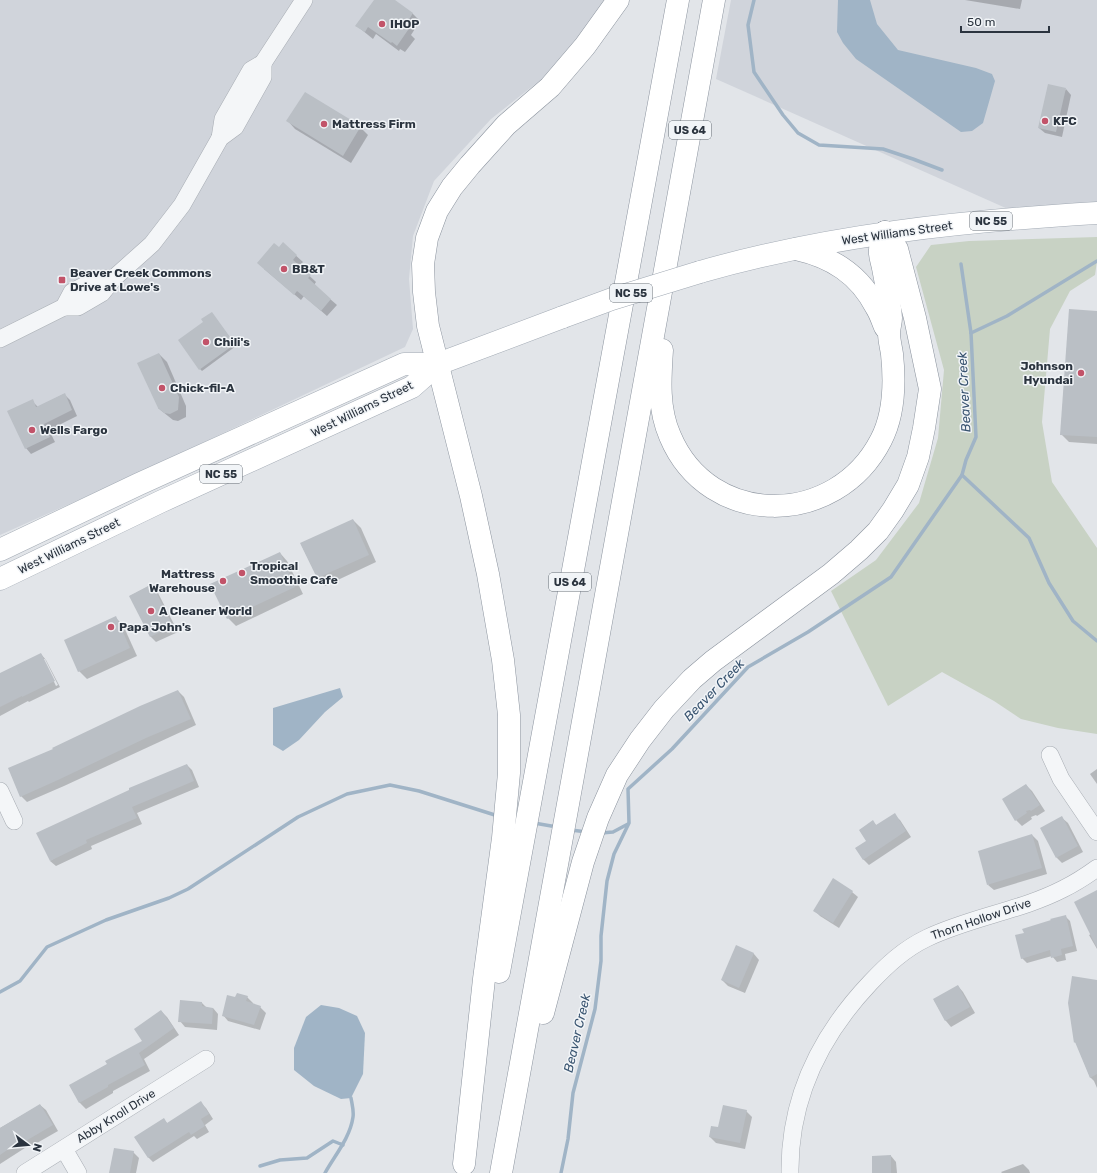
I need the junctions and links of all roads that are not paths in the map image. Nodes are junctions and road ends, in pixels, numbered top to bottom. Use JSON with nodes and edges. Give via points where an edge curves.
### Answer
{"nodes":[{"id":1,"x":304,"y":0,"type":"edge"},
{"id":2,"x":618,"y":0,"type":"edge"},
{"id":3,"x":678,"y":0,"type":"edge"},
{"id":4,"x":714,"y":0,"type":"edge"},
{"id":5,"x":1097,"y":213,"type":"edge"},
{"id":6,"x":884,"y":232,"type":"junction"},
{"id":7,"x":796,"y":249,"type":"junction"},
{"id":8,"x":666,"y":260,"type":"junction"},
{"id":9,"x":889,"y":333,"type":"junction"},
{"id":10,"x":0,"y":339,"type":"edge"},
{"id":11,"x":438,"y":364,"type":"junction"},
{"id":12,"x":0,"y":550,"type":"edge"},
{"id":13,"x":0,"y":580,"type":"edge"},
{"id":14,"x":1050,"y":755,"type":"dead end"},
{"id":15,"x":0,"y":791,"type":"edge"},
{"id":16,"x":14,"y":821,"type":"dead end"},
{"id":17,"x":1097,"y":832,"type":"edge"},
{"id":18,"x":1097,"y":868,"type":"edge"},
{"id":19,"x":206,"y":1059,"type":"dead end"},
{"id":20,"x":64,"y":1149,"type":"junction"},
{"id":21,"x":464,"y":1168,"type":"edge"},
{"id":22,"x":501,"y":1172,"type":"edge"},
{"id":23,"x":25,"y":1173,"type":"edge"},
{"id":24,"x":78,"y":1173,"type":"edge"},
{"id":25,"x":790,"y":1173,"type":"edge"}],
"edges":[{"from":1,"to":10,"type":"street","via":[[263,63],[263,77],[235,127],[220,138],[173,218],[152,244],[114,278],[102,293],[78,307],[64,307]]},
{"from":2,"to":11,"type":"main road","via":[[585,46],[550,87],[506,125],[470,165],[452,187],[438,211],[427,238],[423,264],[428,326]]},
{"from":3,"to":21,"type":"main road","number":"US 64"},
{"from":4,"to":8,"type":"main road","number":"US 64"},
{"from":5,"to":6,"type":"main road","name":"West Williams Street","number":"NC 55","via":[[1018,218]]},
{"from":6,"to":7,"type":"main road","name":"West Williams Street","number":"NC 55"},
{"from":6,"to":9,"type":"main road","via":[[880,250],[891,319]]},
{"from":6,"to":22,"type":"main road","via":[[897,248],[930,389],[918,457],[908,485],[878,531],[859,550],[832,574],[692,679],[640,740],[618,775],[598,818],[583,862]]},
{"from":7,"to":9,"type":"main road","via":[[814,253],[853,276],[866,290]]},
{"from":7,"to":11,"type":"main road","name":"West Williams Street","number":"NC 55","bridge":true,"via":[[723,265],[612,299]]},
{"from":8,"to":9,"type":"main road","via":[[660,382],[662,409],[670,436],[681,457],[706,484],[729,497],[752,504],[789,506],[809,502],[833,491],[852,478],[882,440],[889,418],[893,396],[893,373]]},
{"from":8,"to":22,"type":"main road","number":"US 64"},
{"from":11,"to":12,"type":"main road","name":"West Williams Street","number":"NC 55","via":[[404,364]]},
{"from":11,"to":13,"type":"main road","name":"West Williams Street","number":"NC 55","via":[[412,387],[160,502]]},
{"from":11,"to":21,"type":"main road","via":[[488,574],[503,660],[509,715],[509,773],[503,838],[484,980]]},
{"from":14,"to":17,"type":"street","via":[[1061,779]]},
{"from":15,"to":16,"type":"street"},
{"from":18,"to":25,"type":"street","name":"Thorn Hollow Drive","via":[[1063,889],[925,939],[892,960],[862,991],[825,1040],[800,1099],[795,1119]]},
{"from":19,"to":20,"type":"street","name":"Abby Knoll Drive"},
{"from":20,"to":23,"type":"street","name":"Abby Knoll Drive"},
{"from":20,"to":24,"type":"street"}]}
